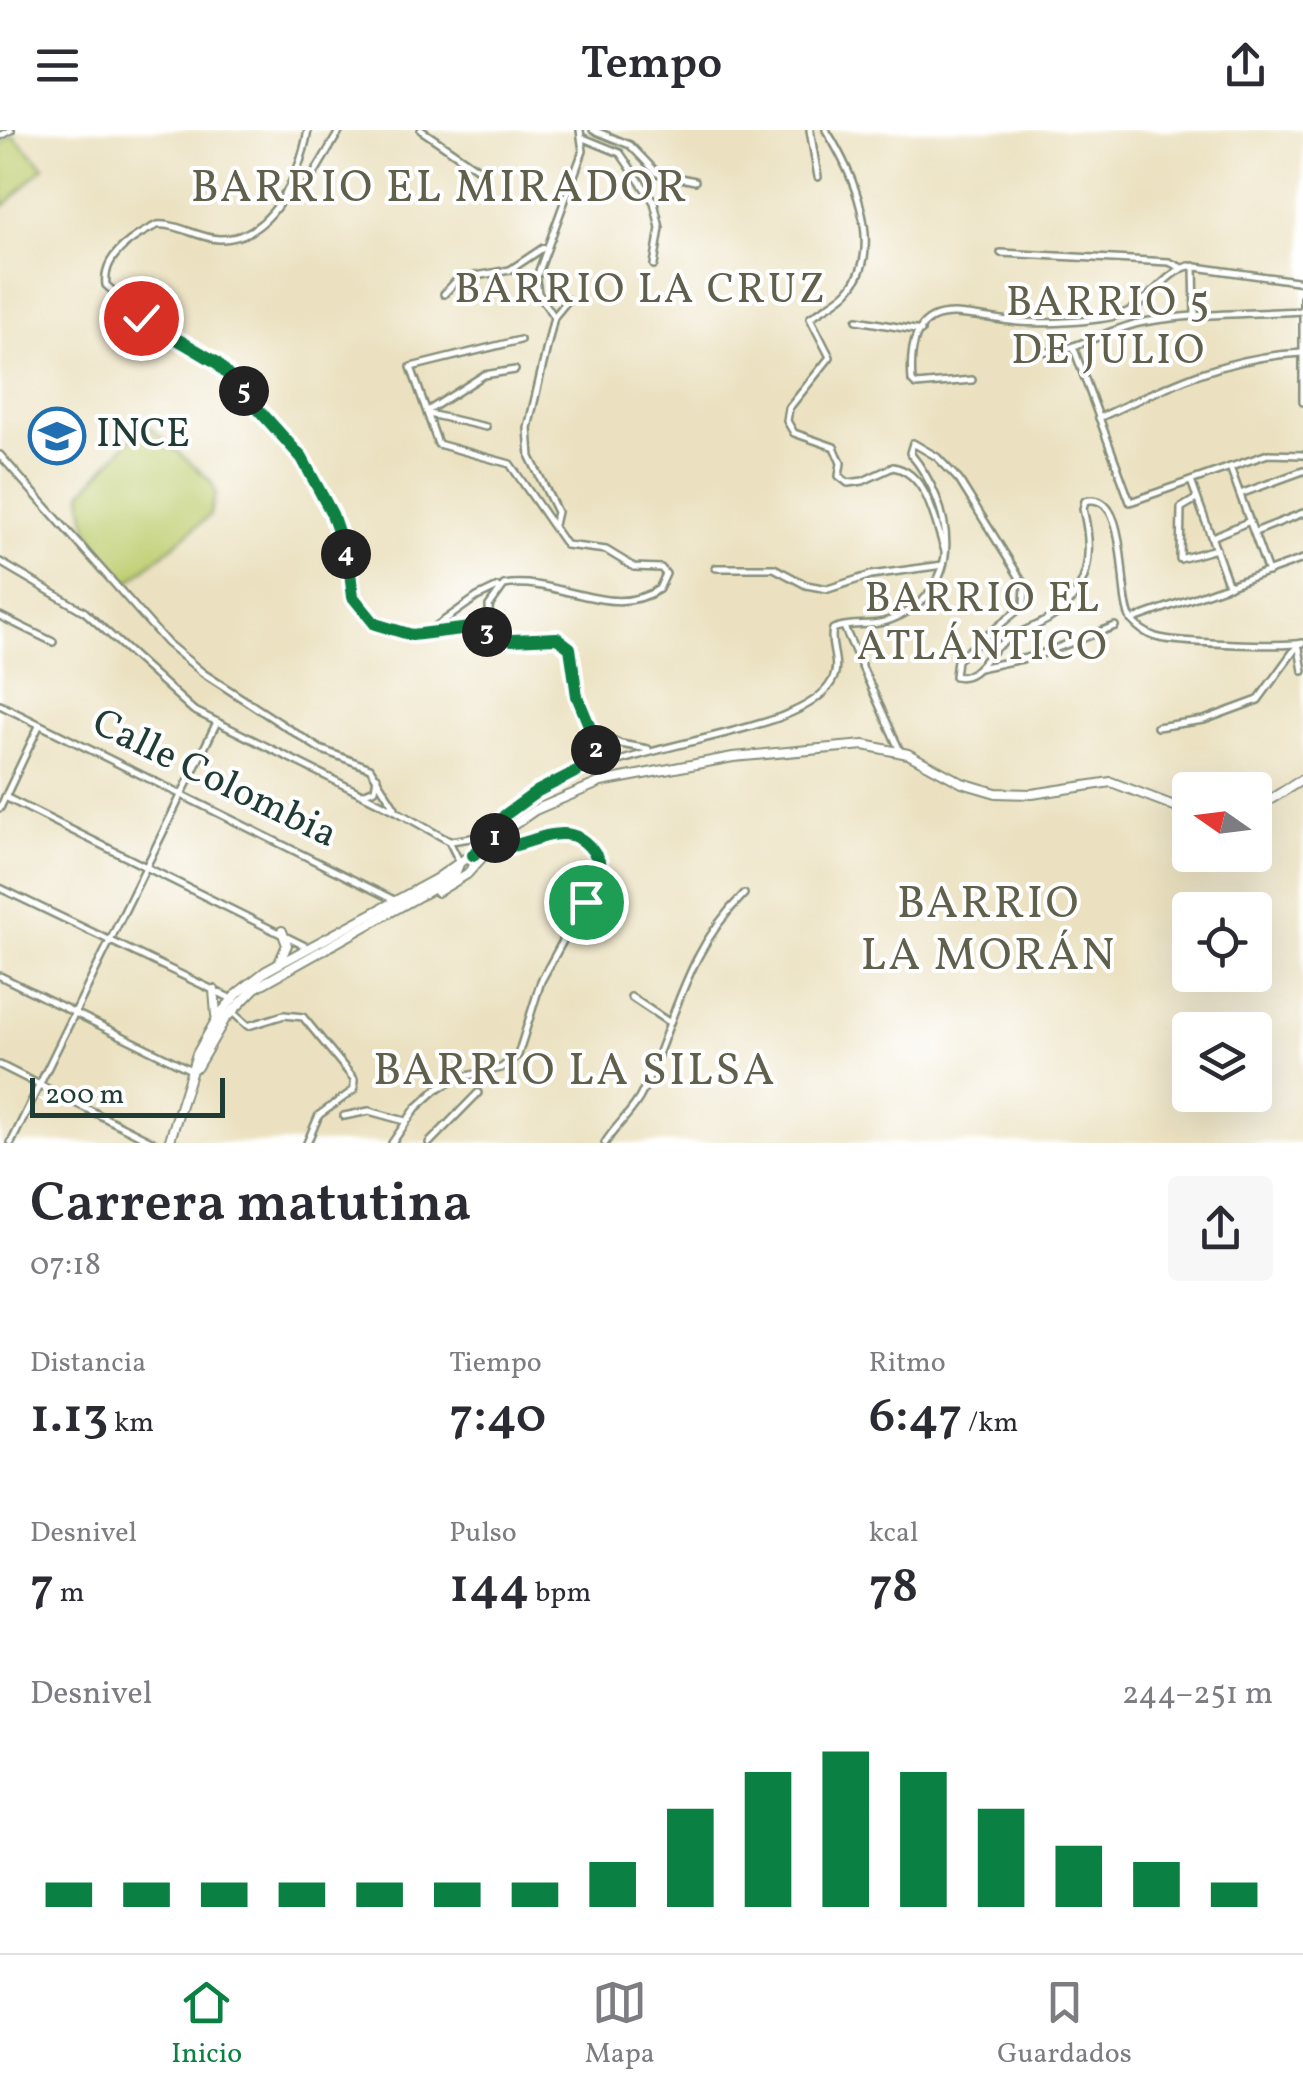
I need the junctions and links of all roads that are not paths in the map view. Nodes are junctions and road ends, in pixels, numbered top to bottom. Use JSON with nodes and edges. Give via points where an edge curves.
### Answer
{"nodes":[{"id":1,"x":11,"y":130,"type":"edge"},
{"id":2,"x":308,"y":130,"type":"edge"},
{"id":3,"x":340,"y":130,"type":"edge"},
{"id":4,"x":421,"y":130,"type":"edge"},
{"id":5,"x":580,"y":130,"type":"edge"},
{"id":6,"x":594,"y":130,"type":"edge"},
{"id":7,"x":810,"y":130,"type":"edge"},
{"id":8,"x":826,"y":130,"type":"edge"},
{"id":9,"x":0,"y":136,"type":"edge"},
{"id":10,"x":583,"y":138,"type":"junction"},
{"id":11,"x":478,"y":169,"type":"dead end"},
{"id":12,"x":818,"y":177,"type":"dead end"},
{"id":13,"x":695,"y":181,"type":"dead end"},
{"id":14,"x":284,"y":194,"type":"junction"},
{"id":15,"x":546,"y":247,"type":"junction"},
{"id":16,"x":1001,"y":253,"type":"dead end"},
{"id":17,"x":654,"y":265,"type":"dead end"},
{"id":18,"x":1194,"y":266,"type":"junction"},
{"id":19,"x":1182,"y":268,"type":"junction"},
{"id":20,"x":1303,"y":282,"type":"edge"},
{"id":21,"x":444,"y":294,"type":"dead end"},
{"id":22,"x":1303,"y":297,"type":"edge"},
{"id":23,"x":568,"y":300,"type":"dead end"},
{"id":24,"x":1302,"y":311,"type":"edge"},
{"id":25,"x":1126,"y":313,"type":"junction"},
{"id":26,"x":554,"y":317,"type":"junction"},
{"id":27,"x":1093,"y":318,"type":"junction"},
{"id":28,"x":1196,"y":318,"type":"junction"},
{"id":29,"x":857,"y":320,"type":"dead end"},
{"id":30,"x":1143,"y":322,"type":"junction"},
{"id":31,"x":921,"y":331,"type":"junction"},
{"id":32,"x":1097,"y":334,"type":"junction"},
{"id":33,"x":520,"y":340,"type":"dead end"},
{"id":34,"x":1303,"y":340,"type":"edge"},
{"id":35,"x":1073,"y":346,"type":"junction"},
{"id":36,"x":1047,"y":352,"type":"dead end"},
{"id":37,"x":1302,"y":353,"type":"edge"},
{"id":38,"x":515,"y":370,"type":"dead end"},
{"id":39,"x":972,"y":380,"type":"dead end"},
{"id":40,"x":1303,"y":402,"type":"edge"},
{"id":41,"x":429,"y":412,"type":"junction"},
{"id":42,"x":1099,"y":418,"type":"junction"},
{"id":43,"x":486,"y":427,"type":"dead end"},
{"id":44,"x":0,"y":455,"type":"edge"},
{"id":45,"x":1303,"y":455,"type":"edge"},
{"id":46,"x":1230,"y":467,"type":"junction"},
{"id":47,"x":1303,"y":471,"type":"edge"},
{"id":48,"x":1191,"y":480,"type":"junction"},
{"id":49,"x":1240,"y":494,"type":"junction"},
{"id":50,"x":1197,"y":498,"type":"junction"},
{"id":51,"x":1303,"y":513,"type":"edge"},
{"id":52,"x":1250,"y":521,"type":"junction"},
{"id":53,"x":554,"y":525,"type":"junction"},
{"id":54,"x":1254,"y":532,"type":"junction"},
{"id":55,"x":1212,"y":537,"type":"junction"},
{"id":56,"x":1216,"y":548,"type":"junction"},
{"id":57,"x":946,"y":554,"type":"junction"},
{"id":58,"x":1303,"y":560,"type":"edge"},
{"id":59,"x":0,"y":562,"type":"edge"},
{"id":60,"x":943,"y":565,"type":"junction"},
{"id":61,"x":716,"y":568,"type":"dead end"},
{"id":62,"x":1268,"y":572,"type":"junction"},
{"id":63,"x":1229,"y":586,"type":"junction"},
{"id":64,"x":501,"y":587,"type":"junction"},
{"id":65,"x":0,"y":616,"type":"edge"},
{"id":66,"x":1131,"y":620,"type":"junction"},
{"id":67,"x":844,"y":626,"type":"junction"},
{"id":68,"x":1115,"y":626,"type":"dead end"},
{"id":69,"x":425,"y":633,"type":"junction"},
{"id":70,"x":492,"y":634,"type":"junction"},
{"id":71,"x":53,"y":642,"type":"dead end"},
{"id":72,"x":1301,"y":644,"type":"edge"},
{"id":73,"x":977,"y":668,"type":"junction"},
{"id":74,"x":1303,"y":671,"type":"edge"},
{"id":75,"x":0,"y":705,"type":"edge"},
{"id":76,"x":217,"y":722,"type":"junction"},
{"id":77,"x":40,"y":726,"type":"junction"},
{"id":78,"x":1157,"y":727,"type":"dead end"},
{"id":79,"x":590,"y":730,"type":"junction"},
{"id":80,"x":650,"y":749,"type":"junction"},
{"id":81,"x":900,"y":751,"type":"junction"},
{"id":82,"x":377,"y":774,"type":"junction"},
{"id":83,"x":568,"y":778,"type":"junction"},
{"id":84,"x":1303,"y":779,"type":"edge"},
{"id":85,"x":354,"y":791,"type":"junction"},
{"id":86,"x":182,"y":796,"type":"junction"},
{"id":87,"x":6,"y":797,"type":"junction"},
{"id":88,"x":1272,"y":798,"type":"edge"},
{"id":89,"x":1172,"y":805,"type":"edge"},
{"id":90,"x":0,"y":808,"type":"edge"},
{"id":91,"x":396,"y":811,"type":"junction"},
{"id":92,"x":501,"y":832,"type":"junction"},
{"id":93,"x":487,"y":834,"type":"junction"},
{"id":94,"x":449,"y":841,"type":"junction"},
{"id":95,"x":491,"y":848,"type":"junction"},
{"id":96,"x":473,"y":855,"type":"junction"},
{"id":97,"x":459,"y":864,"type":"junction"},
{"id":98,"x":149,"y":866,"type":"junction"},
{"id":99,"x":456,"y":882,"type":"junction"},
{"id":100,"x":0,"y":888,"type":"edge"},
{"id":101,"x":744,"y":894,"type":"dead end"},
{"id":102,"x":414,"y":900,"type":"junction"},
{"id":103,"x":399,"y":904,"type":"junction"},
{"id":104,"x":282,"y":931,"type":"junction"},
{"id":105,"x":111,"y":942,"type":"junction"},
{"id":106,"x":312,"y":952,"type":"junction"},
{"id":107,"x":277,"y":966,"type":"junction"},
{"id":108,"x":268,"y":974,"type":"junction"},
{"id":109,"x":0,"y":976,"type":"edge"},
{"id":110,"x":214,"y":990,"type":"junction"},
{"id":111,"x":631,"y":998,"type":"dead end"},
{"id":112,"x":234,"y":1005,"type":"junction"},
{"id":113,"x":76,"y":1013,"type":"junction"},
{"id":114,"x":667,"y":1021,"type":"junction"},
{"id":115,"x":212,"y":1025,"type":"junction"},
{"id":116,"x":0,"y":1065,"type":"edge"},
{"id":117,"x":194,"y":1071,"type":"junction"},
{"id":118,"x":40,"y":1085,"type":"junction"},
{"id":119,"x":478,"y":1093,"type":"dead end"},
{"id":120,"x":344,"y":1116,"type":"dead end"},
{"id":121,"x":404,"y":1121,"type":"junction"},
{"id":122,"x":310,"y":1141,"type":"edge"},
{"id":123,"x":10,"y":1143,"type":"edge"},
{"id":124,"x":155,"y":1143,"type":"edge"},
{"id":125,"x":169,"y":1143,"type":"edge"},
{"id":126,"x":392,"y":1143,"type":"edge"},
{"id":127,"x":429,"y":1143,"type":"edge"},
{"id":128,"x":605,"y":1143,"type":"edge"}],
"edges":[{"from":1,"to":9,"type":"street"},
{"from":2,"to":14,"type":"street"},
{"from":3,"to":14,"type":"street","via":[[306,189]]},
{"from":4,"to":11,"type":"street"},
{"from":5,"to":10,"type":"street"},
{"from":6,"to":13,"type":"street","via":[[630,144],[657,173]]},
{"from":7,"to":12,"type":"street"},
{"from":8,"to":57,"type":"street","via":[[861,202],[863,246],[849,290],[810,318],[830,357],[790,408],[787,422],[794,433],[834,447],[839,476],[848,483],[893,466],[912,473]]},
{"from":10,"to":15,"type":"street"},
{"from":10,"to":17,"type":"street","via":[[620,153],[654,202],[660,228]]},
{"from":14,"to":69,"type":"street","via":[[259,227],[238,236],[214,238],[165,224],[151,228],[114,258],[106,284],[154,327],[216,362],[302,458],[332,514],[353,597],[367,617],[396,633]]},
{"from":15,"to":21,"type":"street","via":[[510,270],[458,279]]},
{"from":15,"to":26,"type":"street","via":[[536,286]]},
{"from":16,"to":19,"type":"street"},
{"from":18,"to":19,"type":"street"},
{"from":18,"to":20,"type":"street"},
{"from":18,"to":28,"type":"street"},
{"from":19,"to":25,"type":"street"},
{"from":22,"to":24,"type":"street"},
{"from":23,"to":26,"type":"street"},
{"from":24,"to":28,"type":"street"},
{"from":24,"to":34,"type":"street"},
{"from":25,"to":27,"type":"street"},
{"from":25,"to":30,"type":"street"},
{"from":26,"to":53,"type":"street","via":[[528,436],[530,457],[557,512]]},
{"from":27,"to":31,"type":"street","via":[[1038,323],[948,311]]},
{"from":27,"to":32,"type":"street"},
{"from":28,"to":30,"type":"street"},
{"from":29,"to":31,"type":"street"},
{"from":30,"to":32,"type":"street"},
{"from":31,"to":39,"type":"street","via":[[916,384]]},
{"from":32,"to":35,"type":"street"},
{"from":33,"to":41,"type":"street","via":[[410,367]]},
{"from":34,"to":37,"type":"street"},
{"from":35,"to":36,"type":"street"},
{"from":35,"to":42,"type":"street"},
{"from":37,"to":40,"type":"street"},
{"from":37,"to":42,"type":"street","via":[[1202,370]]},
{"from":38,"to":41,"type":"street","via":[[484,375]]},
{"from":41,"to":43,"type":"street"},
{"from":41,"to":53,"type":"street","via":[[440,447],[510,464]]},
{"from":42,"to":48,"type":"street","via":[[1130,502]]},
{"from":44,"to":82,"type":"street","via":[[182,656],[320,749]]},
{"from":45,"to":46,"type":"street","via":[[1268,454]]},
{"from":46,"to":48,"type":"street"},
{"from":46,"to":49,"type":"street"},
{"from":47,"to":49,"type":"street"},
{"from":48,"to":50,"type":"street"},
{"from":49,"to":52,"type":"street"},
{"from":50,"to":55,"type":"street"},
{"from":50,"to":56,"type":"street","via":[[1180,508],[1182,560]]},
{"from":51,"to":54,"type":"street"},
{"from":52,"to":54,"type":"street"},
{"from":52,"to":55,"type":"street"},
{"from":53,"to":64,"type":"street","via":[[572,548],[606,550],[634,567],[664,570],[662,585],[625,603],[531,583]]},
{"from":54,"to":62,"type":"street"},
{"from":55,"to":56,"type":"street"},
{"from":56,"to":63,"type":"street"},
{"from":57,"to":60,"type":"street"},
{"from":57,"to":73,"type":"street","via":[[941,506],[930,477],[910,453],[912,442],[959,480],[1023,578],[1024,605],[962,654],[953,670],[962,678]]},
{"from":58,"to":62,"type":"street"},
{"from":59,"to":76,"type":"street","via":[[74,603],[179,699]]},
{"from":60,"to":61,"type":"street","via":[[828,589],[774,568]]},
{"from":60,"to":67,"type":"street","via":[[929,592],[899,616]]},
{"from":62,"to":63,"type":"street"},
{"from":63,"to":66,"type":"street"},
{"from":64,"to":69,"type":"street"},
{"from":64,"to":70,"type":"street","via":[[487,613]]},
{"from":65,"to":71,"type":"street"},
{"from":66,"to":72,"type":"street","via":[[1169,640]]},
{"from":66,"to":73,"type":"street","via":[[1114,523],[1101,502],[1087,500],[1090,560],[1079,589],[1058,613],[1003,642]]},
{"from":67,"to":80,"type":"street","via":[[831,634],[834,677],[802,706],[761,724]]},
{"from":67,"to":81,"type":"street"},
{"from":68,"to":73,"type":"street","via":[[1036,656]]},
{"from":69,"to":70,"type":"street","via":[[462,627]]},
{"from":70,"to":79,"type":"street","via":[[566,643]]},
{"from":72,"to":74,"type":"street"},
{"from":72,"to":78,"type":"street","via":[[1258,700],[1204,720]]},
{"from":75,"to":77,"type":"street","name":"Calle Colombia"},
{"from":76,"to":85,"type":"street"},
{"from":76,"to":86,"type":"street"},
{"from":77,"to":86,"type":"street","name":"Calle Colombia"},
{"from":77,"to":87,"type":"street"},
{"from":79,"to":80,"type":"street"},
{"from":79,"to":83,"type":"street","via":[[596,753]]},
{"from":80,"to":83,"type":"street"},
{"from":81,"to":89,"type":"main road","via":[[996,794],[1111,782]]},
{"from":81,"to":92,"type":"main road","via":[[853,744],[800,748],[634,774],[568,794]]},
{"from":82,"to":85,"type":"street","via":[[374,791]]},
{"from":82,"to":91,"type":"street"},
{"from":83,"to":93,"type":"street","via":[[528,798]]},
{"from":84,"to":88,"type":"main road"},
{"from":85,"to":91,"type":"street"},
{"from":86,"to":98,"type":"street"},
{"from":86,"to":103,"type":"street","name":"Calle Colombia"},
{"from":87,"to":90,"type":"street"},
{"from":87,"to":98,"type":"street"},
{"from":91,"to":94,"type":"street"},
{"from":92,"to":95,"type":"main road"},
{"from":92,"to":96,"type":"main road"},
{"from":93,"to":94,"type":"street"},
{"from":93,"to":96,"type":"street"},
{"from":94,"to":97,"type":"street"},
{"from":95,"to":99,"type":"main road"},
{"from":95,"to":121,"type":"street","via":[[513,849],[548,832],[569,836],[596,854],[600,872],[541,981],[518,1055],[500,1068],[442,1085]]},
{"from":96,"to":97,"type":"main road"},
{"from":96,"to":99,"type":"main road"},
{"from":97,"to":102,"type":"main road","via":[[450,879]]},
{"from":97,"to":103,"type":"main road"},
{"from":98,"to":104,"type":"street"},
{"from":98,"to":105,"type":"street"},
{"from":99,"to":102,"type":"main road"},
{"from":100,"to":105,"type":"street"},
{"from":101,"to":114,"type":"street","via":[[701,945]]},
{"from":102,"to":103,"type":"main road"},
{"from":103,"to":106,"type":"main road"},
{"from":104,"to":106,"type":"street"},
{"from":104,"to":107,"type":"main road","via":[[287,945]]},
{"from":105,"to":110,"type":"street"},
{"from":105,"to":113,"type":"street"},
{"from":106,"to":107,"type":"main road"},
{"from":106,"to":108,"type":"main road"},
{"from":107,"to":108,"type":"main road"},
{"from":108,"to":112,"type":"main road"},
{"from":109,"to":113,"type":"street"},
{"from":110,"to":112,"type":"street"},
{"from":110,"to":115,"type":"main road","via":[[218,1008]]},
{"from":111,"to":114,"type":"street"},
{"from":112,"to":115,"type":"main road"},
{"from":112,"to":117,"type":"main road"},
{"from":112,"to":122,"type":"street","via":[[248,1026],[284,1015],[303,1017],[354,1079],[354,1090],[319,1115]]},
{"from":113,"to":117,"type":"street"},
{"from":113,"to":118,"type":"street"},
{"from":114,"to":128,"type":"street","via":[[642,1094]]},
{"from":115,"to":117,"type":"main road"},
{"from":116,"to":118,"type":"street"},
{"from":117,"to":125,"type":"main road"},
{"from":118,"to":123,"type":"street"},
{"from":118,"to":124,"type":"street"},
{"from":119,"to":127,"type":"street"},
{"from":120,"to":121,"type":"street","via":[[369,1111]]},
{"from":121,"to":126,"type":"street"}]}
